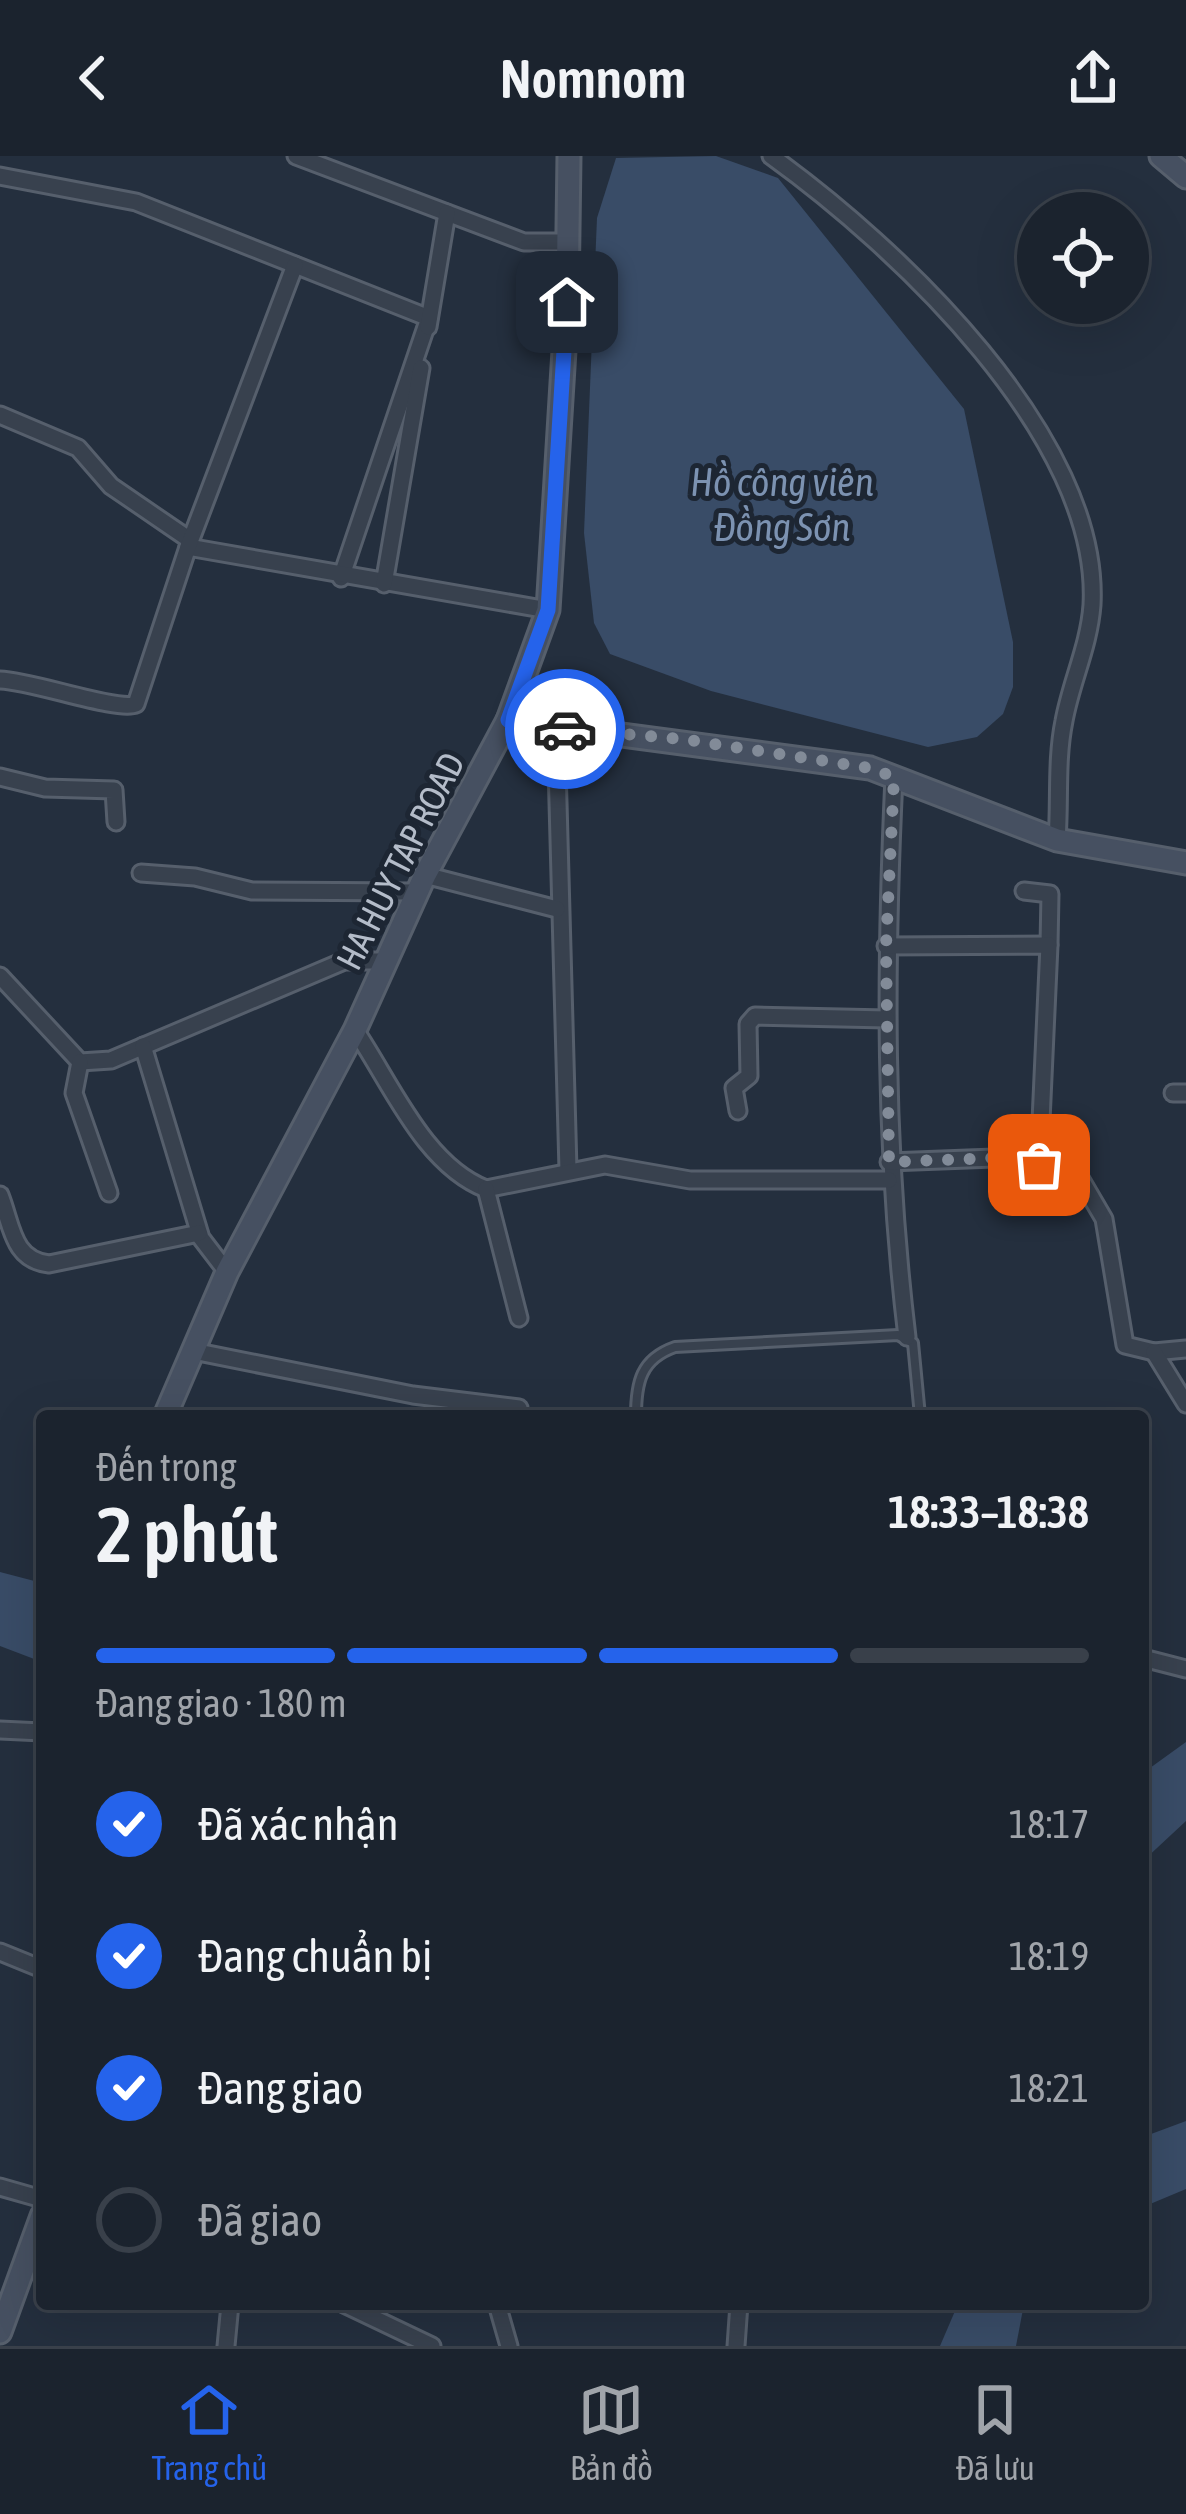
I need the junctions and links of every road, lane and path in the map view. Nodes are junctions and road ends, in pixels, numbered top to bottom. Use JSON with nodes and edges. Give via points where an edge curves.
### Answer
{"nodes":[{"id":1,"x":296,"y":156,"type":"edge"},
{"id":2,"x":569,"y":156,"type":"edge"},
{"id":3,"x":771,"y":156,"type":"edge"},
{"id":4,"x":1162,"y":156,"type":"edge"},
{"id":5,"x":0,"y":176,"type":"edge"},
{"id":6,"x":1186,"y":177,"type":"edge"},
{"id":7,"x":447,"y":213,"type":"junction"},
{"id":8,"x":568,"y":242,"type":"junction"},
{"id":9,"x":295,"y":265,"type":"junction"},
{"id":10,"x":429,"y":318,"type":"junction"},
{"id":11,"x":0,"y":415,"type":"edge"},
{"id":12,"x":189,"y":543,"type":"junction"},
{"id":13,"x":341,"y":578,"type":"junction"},
{"id":14,"x":384,"y":584,"type":"junction"},
{"id":15,"x":548,"y":610,"type":"junction"},
{"id":16,"x":0,"y":680,"type":"edge"},
{"id":17,"x":508,"y":720,"type":"junction"},
{"id":18,"x":556,"y":728,"type":"junction"},
{"id":19,"x":0,"y":777,"type":"edge"},
{"id":20,"x":894,"y":777,"type":"junction"},
{"id":21,"x":116,"y":822,"type":"dead end"},
{"id":22,"x":1057,"y":840,"type":"junction"},
{"id":23,"x":1186,"y":863,"type":"edge"},
{"id":24,"x":141,"y":873,"type":"dead end"},
{"id":25,"x":421,"y":884,"type":"junction"},
{"id":26,"x":1024,"y":891,"type":"dead end"},
{"id":27,"x":557,"y":909,"type":"junction"},
{"id":28,"x":1049,"y":945,"type":"junction"},
{"id":29,"x":886,"y":946,"type":"junction"},
{"id":30,"x":383,"y":962,"type":"junction"},
{"id":31,"x":0,"y":976,"type":"edge"},
{"id":32,"x":887,"y":1019,"type":"junction"},
{"id":33,"x":355,"y":1030,"type":"junction"},
{"id":34,"x":143,"y":1046,"type":"junction"},
{"id":35,"x":80,"y":1062,"type":"junction"},
{"id":36,"x":738,"y":1112,"type":"dead end"},
{"id":37,"x":1039,"y":1165,"type":"junction"},
{"id":38,"x":568,"y":1170,"type":"junction"},
{"id":39,"x":889,"y":1171,"type":"junction"},
{"id":40,"x":486,"y":1190,"type":"junction"},
{"id":41,"x":109,"y":1193,"type":"dead end"},
{"id":42,"x":0,"y":1196,"type":"edge"},
{"id":43,"x":199,"y":1233,"type":"junction"},
{"id":44,"x":227,"y":1272,"type":"junction"},
{"id":45,"x":519,"y":1318,"type":"dead end"},
{"id":46,"x":908,"y":1337,"type":"junction"},
{"id":47,"x":1186,"y":1348,"type":"edge"},
{"id":48,"x":193,"y":1351,"type":"junction"},
{"id":49,"x":1154,"y":1352,"type":"junction"},
{"id":50,"x":1186,"y":1404,"type":"edge"},
{"id":51,"x":519,"y":1408,"type":"dead end"},
{"id":52,"x":168,"y":1410,"type":"edge"},
{"id":53,"x":636,"y":1410,"type":"edge"},
{"id":54,"x":919,"y":1410,"type":"edge"},
{"id":55,"x":1149,"y":1660,"type":"edge"},
{"id":56,"x":1186,"y":1669,"type":"edge"},
{"id":57,"x":0,"y":1730,"type":"edge"},
{"id":58,"x":36,"y":1732,"type":"edge"},
{"id":59,"x":0,"y":1952,"type":"edge"},
{"id":60,"x":36,"y":1967,"type":"edge"},
{"id":61,"x":0,"y":2187,"type":"edge"},
{"id":62,"x":36,"y":2197,"type":"edge"},
{"id":63,"x":36,"y":2233,"type":"edge"},
{"id":64,"x":229,"y":2310,"type":"edge"},
{"id":65,"x":357,"y":2310,"type":"edge"},
{"id":66,"x":499,"y":2310,"type":"edge"},
{"id":67,"x":739,"y":2310,"type":"edge"},
{"id":68,"x":0,"y":2332,"type":"edge"},
{"id":69,"x":226,"y":2346,"type":"edge"},
{"id":70,"x":432,"y":2346,"type":"edge"},
{"id":71,"x":509,"y":2346,"type":"edge"},
{"id":72,"x":736,"y":2346,"type":"edge"}],
"edges":[{"from":1,"to":7,"type":"street"},
{"from":2,"to":8,"type":"main road","name":"HA HUY TAP ROAD"},
{"from":3,"to":22,"type":"street","via":[[890,248],[976,346],[1064,480],[1092,604],[1064,718]]},
{"from":4,"to":6,"type":"main road"},
{"from":5,"to":9,"type":"street","via":[[136,202]]},
{"from":7,"to":8,"type":"street","via":[[524,242]]},
{"from":7,"to":10,"type":"street"},
{"from":8,"to":15,"type":"main road","name":"HA HUY TAP ROAD"},
{"from":9,"to":10,"type":"street"},
{"from":9,"to":12,"type":"street"},
{"from":10,"to":13,"type":"street"},
{"from":10,"to":14,"type":"street"},
{"from":11,"to":12,"type":"street","via":[[78,448],[111,486]]},
{"from":12,"to":13,"type":"street"},
{"from":12,"to":16,"type":"street","via":[[130,708]]},
{"from":13,"to":14,"type":"street"},
{"from":14,"to":15,"type":"street"},
{"from":15,"to":17,"type":"main road","name":"HA HUY TAP ROAD"},
{"from":17,"to":18,"type":"main road"},
{"from":17,"to":25,"type":"main road","name":"HA HUY TAP ROAD"},
{"from":18,"to":20,"type":"main road","via":[[682,739]]},
{"from":18,"to":27,"type":"street"},
{"from":19,"to":21,"type":"street","via":[[45,788],[109,788],[118,796]]},
{"from":20,"to":22,"type":"main road"},
{"from":20,"to":29,"type":"street"},
{"from":22,"to":23,"type":"main road"},
{"from":24,"to":25,"type":"street","via":[[252,891]]},
{"from":25,"to":27,"type":"street"},
{"from":25,"to":30,"type":"main road","name":"HA HUY TAP ROAD"},
{"from":26,"to":28,"type":"street","via":[[1051,894]]},
{"from":27,"to":38,"type":"street"},
{"from":28,"to":29,"type":"street"},
{"from":28,"to":37,"type":"street"},
{"from":29,"to":32,"type":"street"},
{"from":30,"to":33,"type":"main road","name":"HA HUY TAP ROAD"},
{"from":30,"to":34,"type":"street","via":[[344,961]]},
{"from":31,"to":35,"type":"street"},
{"from":32,"to":36,"type":"street","via":[[755,1016],[748,1024],[749,1076],[734,1088]]},
{"from":32,"to":39,"type":"street"},
{"from":33,"to":40,"type":"street","via":[[434,1150]]},
{"from":33,"to":44,"type":"main road","name":"HA HUY TAP ROAD"},
{"from":34,"to":35,"type":"street"},
{"from":34,"to":43,"type":"street"},
{"from":35,"to":41,"type":"street","via":[[74,1093]]},
{"from":37,"to":39,"type":"street","via":[[994,1158]]},
{"from":37,"to":49,"type":"street","via":[[1080,1178],[1096,1198],[1125,1345]]},
{"from":38,"to":39,"type":"street","via":[[605,1165],[690,1180]]},
{"from":38,"to":40,"type":"street"},
{"from":39,"to":46,"type":"street"},
{"from":40,"to":45,"type":"street"},
{"from":42,"to":43,"type":"street","via":[[18,1249],[34,1262]]},
{"from":43,"to":44,"type":"street"},
{"from":44,"to":48,"type":"main road","name":"HA HUY TAP ROAD"},
{"from":46,"to":53,"type":"lane","via":[[675,1347],[647,1362]]},
{"from":46,"to":54,"type":"lane"},
{"from":47,"to":49,"type":"street"},
{"from":48,"to":51,"type":"street"},
{"from":48,"to":52,"type":"main road","name":"HA HUY TAP ROAD"},
{"from":49,"to":50,"type":"street"},
{"from":55,"to":56,"type":"street"},
{"from":57,"to":58,"type":"street"},
{"from":59,"to":60,"type":"street"},
{"from":61,"to":62,"type":"street"},
{"from":63,"to":68,"type":"main road"},
{"from":64,"to":69,"type":"street"},
{"from":65,"to":70,"type":"street"},
{"from":66,"to":71,"type":"street"},
{"from":67,"to":72,"type":"street"}]}
